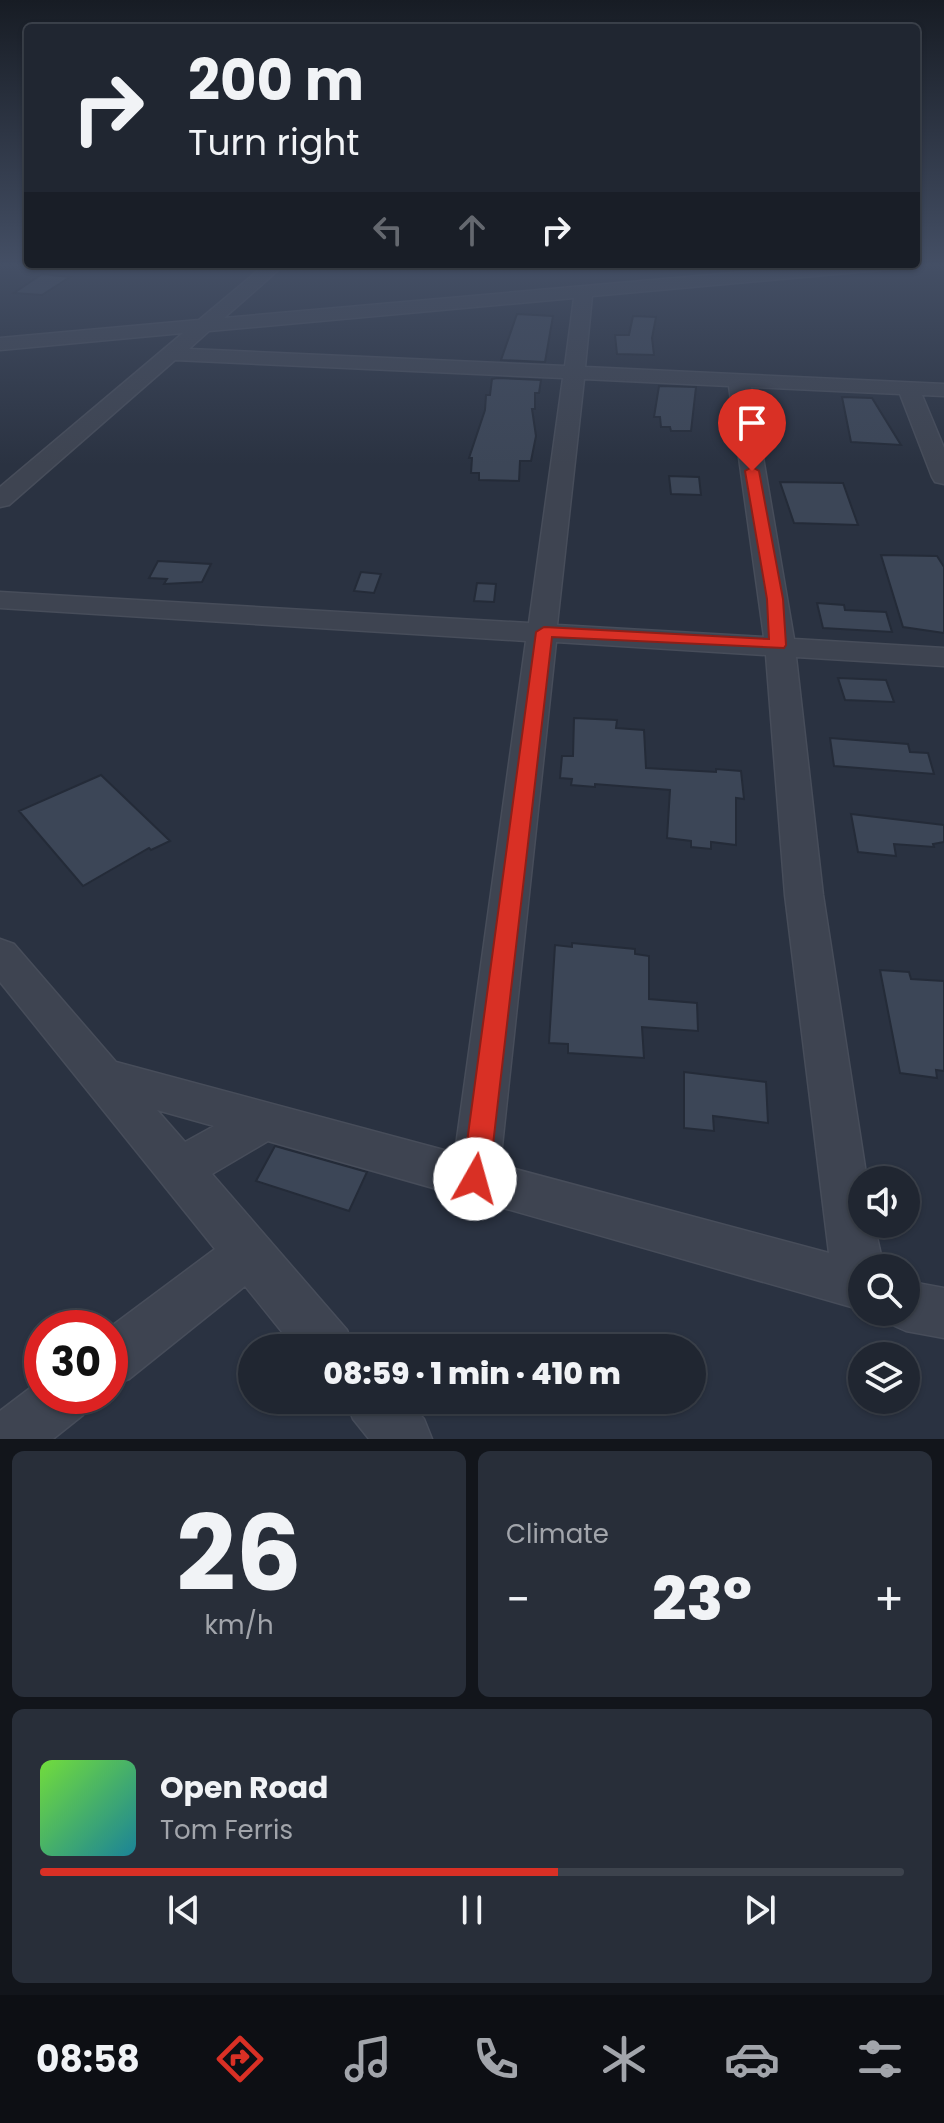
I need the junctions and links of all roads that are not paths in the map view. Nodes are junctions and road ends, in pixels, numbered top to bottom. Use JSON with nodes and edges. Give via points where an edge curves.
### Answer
{"nodes":[{"id":1,"x":150,"y":330,"type":"edge"},
{"id":2,"x":199,"y":330,"type":"edge"},
{"id":3,"x":580,"y":330,"type":"edge"},
{"id":4,"x":0,"y":344,"type":"edge"},
{"id":5,"x":169,"y":354,"type":"junction"},
{"id":6,"x":575,"y":372,"type":"junction"},
{"id":7,"x":739,"y":381,"type":"junction"},
{"id":8,"x":908,"y":388,"type":"junction"},
{"id":9,"x":944,"y":390,"type":"edge"},
{"id":10,"x":944,"y":477,"type":"edge"},
{"id":11,"x":0,"y":500,"type":"edge"},
{"id":12,"x":0,"y":600,"type":"edge"},
{"id":13,"x":544,"y":632,"type":"junction"},
{"id":14,"x":778,"y":645,"type":"junction"},
{"id":15,"x":944,"y":657,"type":"edge"},
{"id":16,"x":0,"y":954,"type":"edge"},
{"id":17,"x":101,"y":1076,"type":"junction"},
{"id":18,"x":264,"y":1121,"type":"junction"},
{"id":19,"x":179,"y":1169,"type":"junction"},
{"id":20,"x":475,"y":1179,"type":"junction"},
{"id":21,"x":249,"y":1252,"type":"junction"},
{"id":22,"x":854,"y":1254,"type":"edge"},
{"id":23,"x":848,"y":1282,"type":"edge"},
{"id":24,"x":920,"y":1309,"type":"edge"},
{"id":25,"x":944,"y":1313,"type":"edge"},
{"id":26,"x":316,"y":1334,"type":"edge"},
{"id":27,"x":128,"y":1346,"type":"edge"},
{"id":28,"x":41,"y":1414,"type":"edge"},
{"id":29,"x":383,"y":1414,"type":"edge"},
{"id":30,"x":8,"y":1439,"type":"edge"},
{"id":31,"x":404,"y":1439,"type":"edge"}],
"edges":[{"from":1,"to":4,"type":"street"},
{"from":2,"to":5,"type":"street"},
{"from":3,"to":6,"type":"street"},
{"from":5,"to":6,"type":"street"},
{"from":5,"to":11,"type":"street"},
{"from":6,"to":7,"type":"street"},
{"from":6,"to":13,"type":"street"},
{"from":7,"to":8,"type":"street"},
{"from":7,"to":14,"type":"street"},
{"from":8,"to":9,"type":"street"},
{"from":8,"to":10,"type":"street"},
{"from":12,"to":13,"type":"street"},
{"from":13,"to":14,"type":"street"},
{"from":13,"to":20,"type":"street"},
{"from":14,"to":15,"type":"street"},
{"from":14,"to":22,"type":"street","via":[[804,895]]},
{"from":16,"to":17,"type":"street"},
{"from":17,"to":18,"type":"street"},
{"from":17,"to":19,"type":"street"},
{"from":18,"to":19,"type":"street"},
{"from":18,"to":20,"type":"street"},
{"from":19,"to":21,"type":"street"},
{"from":20,"to":23,"type":"street"},
{"from":21,"to":26,"type":"street"},
{"from":21,"to":27,"type":"street"},
{"from":24,"to":25,"type":"street"},
{"from":28,"to":30,"type":"street"},
{"from":29,"to":31,"type":"street"}]}
